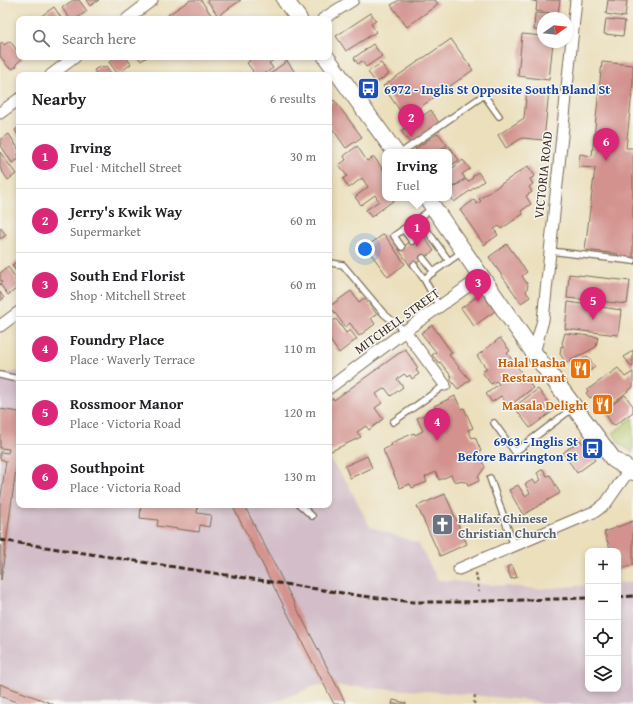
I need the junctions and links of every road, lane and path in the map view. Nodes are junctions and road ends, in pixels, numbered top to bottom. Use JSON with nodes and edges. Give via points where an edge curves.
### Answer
{"nodes":[{"id":1,"x":152,"y":0,"type":"edge"},
{"id":2,"x":285,"y":0,"type":"edge"},
{"id":3,"x":353,"y":0,"type":"edge"},
{"id":4,"x":576,"y":0,"type":"edge"},
{"id":5,"x":130,"y":16,"type":"edge"},
{"id":6,"x":297,"y":16,"type":"edge"},
{"id":7,"x":328,"y":16,"type":"edge"},
{"id":8,"x":71,"y":60,"type":"edge"},
{"id":9,"x":327,"y":60,"type":"edge"},
{"id":10,"x":55,"y":72,"type":"edge"},
{"id":11,"x":332,"y":72,"type":"edge"},
{"id":12,"x":333,"y":76,"type":"edge"},
{"id":13,"x":16,"y":101,"type":"edge"},
{"id":14,"x":0,"y":113,"type":"edge"},
{"id":15,"x":499,"y":116,"type":"dead end"},
{"id":16,"x":393,"y":149,"type":"edge"},
{"id":17,"x":406,"y":149,"type":"edge"},
{"id":18,"x":430,"y":203,"type":"edge"},
{"id":19,"x":419,"y":219,"type":"junction"},
{"id":20,"x":404,"y":229,"type":"junction"},
{"id":21,"x":412,"y":240,"type":"dead end"},
{"id":22,"x":402,"y":247,"type":"dead end"},
{"id":23,"x":463,"y":251,"type":"junction"},
{"id":24,"x":549,"y":251,"type":"junction"},
{"id":25,"x":424,"y":258,"type":"dead end"},
{"id":26,"x":633,"y":260,"type":"edge"},
{"id":27,"x":449,"y":261,"type":"junction"},
{"id":28,"x":332,"y":263,"type":"edge"},
{"id":29,"x":414,"y":265,"type":"dead end"},
{"id":30,"x":434,"y":272,"type":"junction"},
{"id":31,"x":481,"y":277,"type":"junction"},
{"id":32,"x":424,"y":279,"type":"junction"},
{"id":33,"x":439,"y":306,"type":"junction"},
{"id":34,"x":16,"y":314,"type":"edge"},
{"id":35,"x":0,"y":326,"type":"edge"},
{"id":36,"x":405,"y":331,"type":"junction"},
{"id":37,"x":534,"y":353,"type":"junction"},
{"id":38,"x":0,"y":375,"type":"edge"},
{"id":39,"x":16,"y":378,"type":"edge"},
{"id":40,"x":445,"y":384,"type":"joint"},
{"id":41,"x":332,"y":386,"type":"edge"},
{"id":42,"x":575,"y":407,"type":"junction"},
{"id":43,"x":393,"y":422,"type":"dead end"},
{"id":44,"x":494,"y":423,"type":"dead end"},
{"id":45,"x":631,"y":471,"type":"edge"},
{"id":46,"x":490,"y":478,"type":"dead end"},
{"id":47,"x":303,"y":508,"type":"edge"},
{"id":48,"x":312,"y":516,"type":"dead end"},
{"id":49,"x":514,"y":546,"type":"junction"},
{"id":50,"x":475,"y":562,"type":"junction"},
{"id":51,"x":459,"y":569,"type":"dead end"},
{"id":52,"x":479,"y":592,"type":"dead end"},
{"id":53,"x":474,"y":695,"type":"dead end"},
{"id":54,"x":474,"y":704,"type":"edge"}],
"edges":[{"from":1,"to":5,"type":"street"},
{"from":2,"to":6,"type":"street"},
{"from":3,"to":7,"type":"street"},
{"from":4,"to":24,"type":"street","name":"VICTORIA ROAD"},
{"from":8,"to":10,"type":"street"},
{"from":9,"to":11,"type":"street"},
{"from":12,"to":16,"type":"street"},
{"from":13,"to":14,"type":"street"},
{"from":15,"to":17,"type":"lane","via":[[484,95]]},
{"from":18,"to":19,"type":"lane"},
{"from":18,"to":23,"type":"street"},
{"from":19,"to":20,"type":"lane"},
{"from":19,"to":27,"type":"lane"},
{"from":20,"to":21,"type":"lane"},
{"from":20,"to":22,"type":"lane","via":[[394,236]]},
{"from":23,"to":27,"type":"lane"},
{"from":23,"to":31,"type":"street"},
{"from":24,"to":26,"type":"lane"},
{"from":24,"to":37,"type":"street","name":"VICTORIA ROAD","via":[[542,320]]},
{"from":25,"to":30,"type":"lane"},
{"from":27,"to":30,"type":"lane"},
{"from":28,"to":36,"type":"lane","via":[[343,265],[384,314]]},
{"from":29,"to":32,"type":"lane"},
{"from":30,"to":32,"type":"lane"},
{"from":31,"to":33,"type":"street","name":"MITCHELL STREET"},
{"from":31,"to":37,"type":"street"},
{"from":32,"to":33,"type":"lane"},
{"from":33,"to":36,"type":"street","name":"MITCHELL STREET"},
{"from":34,"to":35,"type":"street"},
{"from":36,"to":40,"type":"street"},
{"from":36,"to":41,"type":"street","name":"MITCHELL STREET"},
{"from":37,"to":42,"type":"street"},
{"from":38,"to":39,"type":"lane"},
{"from":40,"to":43,"type":"lane"},
{"from":42,"to":44,"type":"lane","via":[[515,452]]},
{"from":42,"to":45,"type":"street","via":[[613,459]]},
{"from":45,"to":49,"type":"street","via":[[606,503],[596,511]]},
{"from":46,"to":49,"type":"lane"},
{"from":47,"to":48,"type":"lane"},
{"from":49,"to":50,"type":"street"},
{"from":50,"to":51,"type":"street"},
{"from":50,"to":52,"type":"path"},
{"from":53,"to":54,"type":"path"}]}
